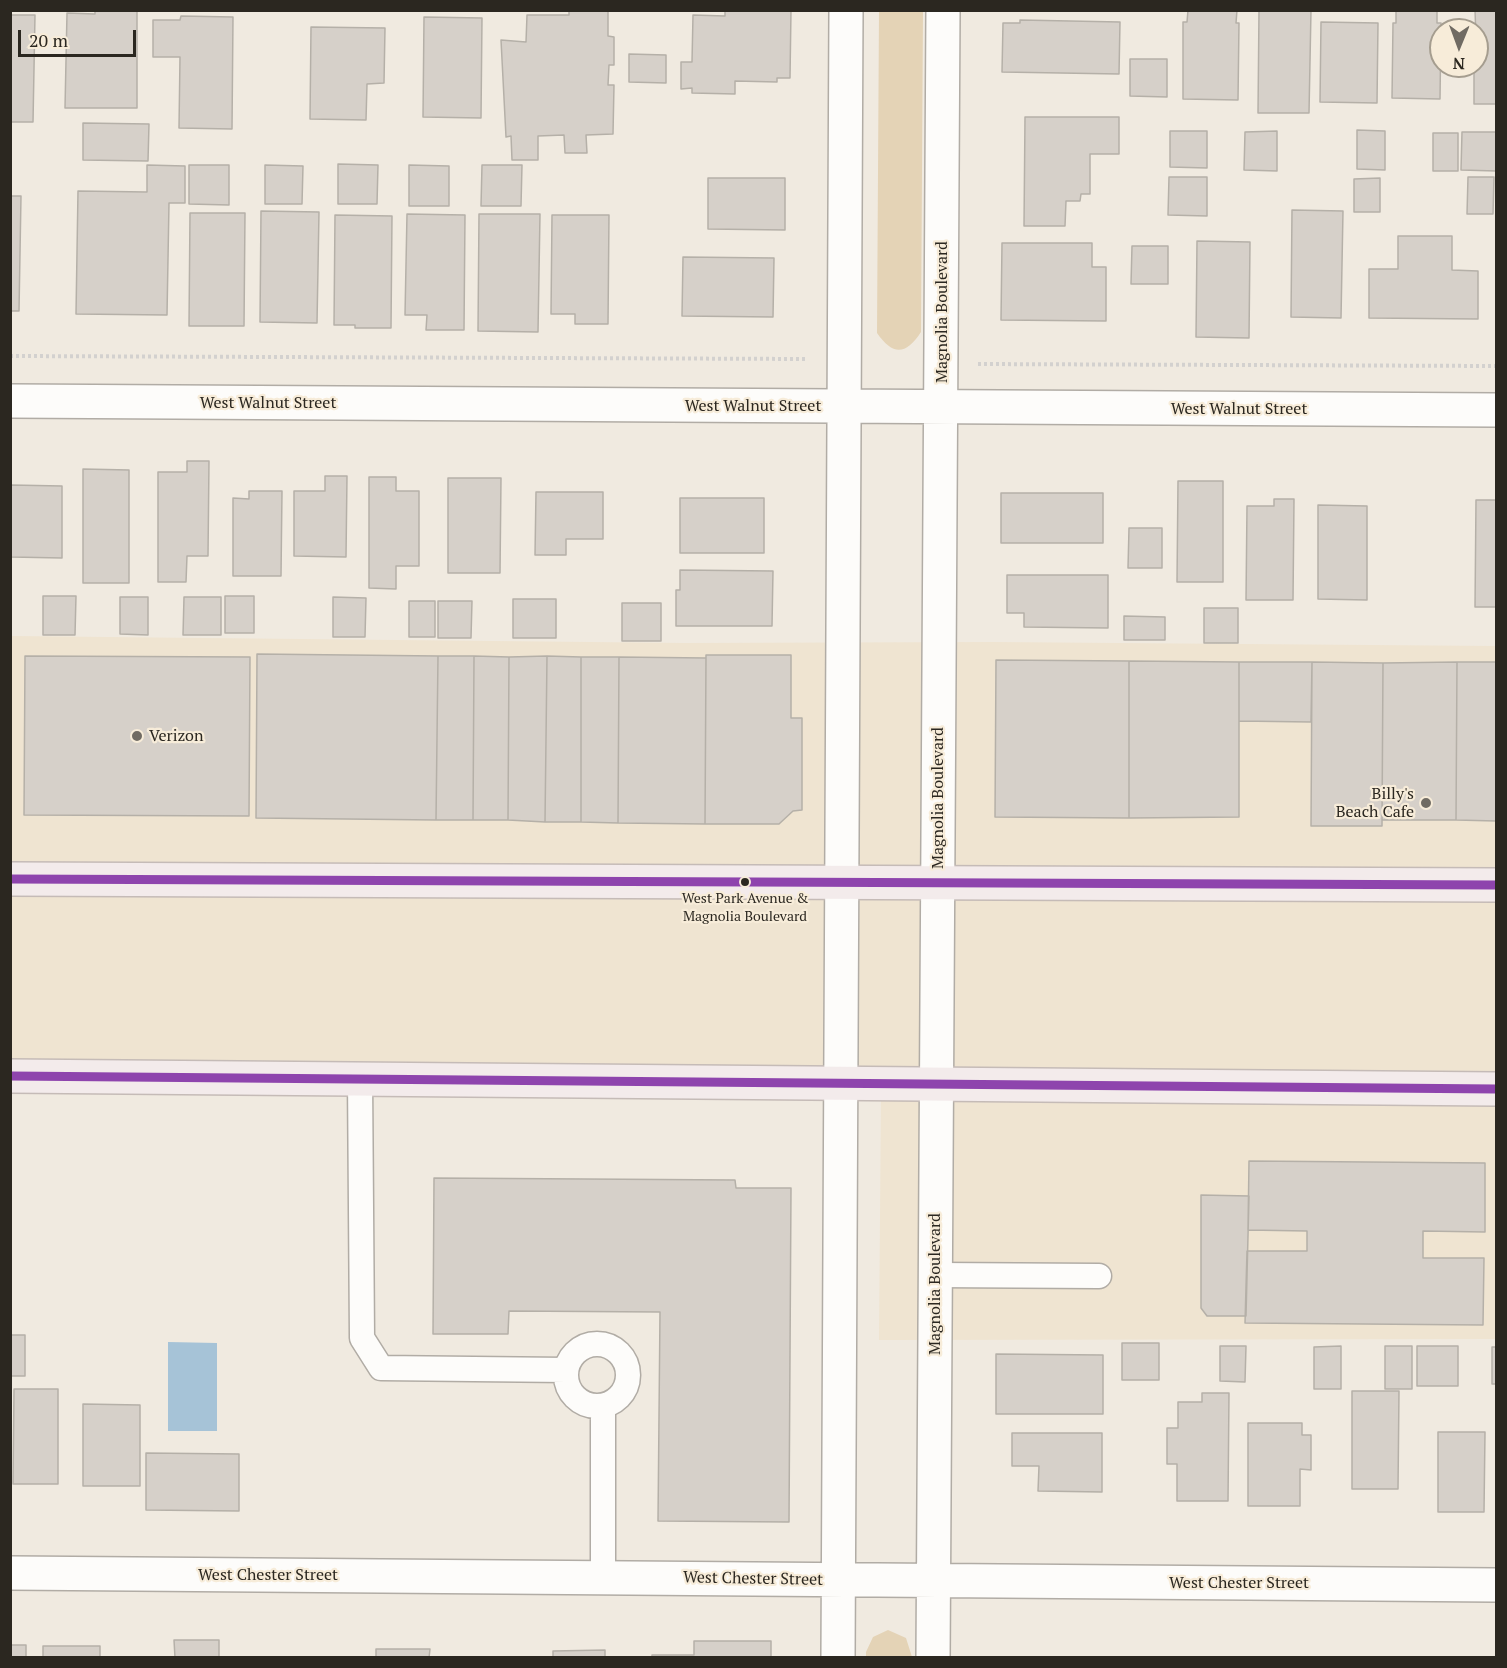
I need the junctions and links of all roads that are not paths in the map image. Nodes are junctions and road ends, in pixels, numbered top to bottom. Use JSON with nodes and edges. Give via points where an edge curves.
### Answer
{"nodes":[{"id":1,"x":846,"y":10,"type":"edge"},
{"id":2,"x":943,"y":10,"type":"edge"},
{"id":3,"x":10,"y":401,"type":"edge"},
{"id":4,"x":830,"y":407,"type":"junction"},
{"id":5,"x":941,"y":407,"type":"junction"},
{"id":6,"x":1497,"y":410,"type":"edge"},
{"id":7,"x":10,"y":879,"type":"edge"},
{"id":8,"x":843,"y":882,"type":"junction"},
{"id":9,"x":938,"y":883,"type":"junction"},
{"id":10,"x":1497,"y":885,"type":"edge"},
{"id":11,"x":10,"y":1076,"type":"edge"},
{"id":12,"x":360,"y":1079,"type":"junction"},
{"id":13,"x":842,"y":1083,"type":"junction"},
{"id":14,"x":936,"y":1084,"type":"junction"},
{"id":15,"x":1497,"y":1089,"type":"edge"},
{"id":16,"x":936,"y":1275,"type":"junction"},
{"id":17,"x":1099,"y":1276,"type":"dead end"},
{"id":18,"x":566,"y":1370,"type":"junction"},
{"id":19,"x":603,"y":1406,"type":"junction"},
{"id":20,"x":10,"y":1573,"type":"edge"},
{"id":21,"x":603,"y":1578,"type":"junction"},
{"id":22,"x":838,"y":1580,"type":"junction"},
{"id":23,"x":934,"y":1580,"type":"junction"},
{"id":24,"x":1497,"y":1585,"type":"edge"},
{"id":25,"x":838,"y":1658,"type":"edge"},
{"id":26,"x":933,"y":1658,"type":"edge"}],
"edges":[{"from":1,"to":4,"type":"street"},
{"from":2,"to":5,"type":"street","name":"Magnolia Boulevard"},
{"from":3,"to":4,"type":"street","name":"West Walnut Street"},
{"from":4,"to":5,"type":"street","name":"West Walnut Street"},
{"from":4,"to":8,"type":"street"},
{"from":5,"to":6,"type":"street","name":"West Walnut Street"},
{"from":5,"to":9,"type":"street","name":"Magnolia Boulevard"},
{"from":7,"to":8,"type":"highway"},
{"from":8,"to":9,"type":"highway"},
{"from":8,"to":13,"type":"street"},
{"from":9,"to":10,"type":"highway"},
{"from":9,"to":14,"type":"street","name":"Magnolia Boulevard"},
{"from":11,"to":12,"type":"highway"},
{"from":12,"to":13,"type":"highway"},
{"from":12,"to":18,"type":"lane","via":[[362,1338],[381,1368]]},
{"from":13,"to":14,"type":"highway"},
{"from":13,"to":22,"type":"street"},
{"from":14,"to":15,"type":"highway"},
{"from":14,"to":16,"type":"street","name":"Magnolia Boulevard"},
{"from":16,"to":17,"type":"lane"},
{"from":16,"to":23,"type":"street","name":"Magnolia Boulevard"},
{"from":18,"to":19,"type":"lane","via":[[566,1380],[575,1397],[593,1406]]},
{"from":18,"to":19,"type":"lane","via":[[569,1360],[585,1346],[596,1343],[616,1350],[628,1367],[626,1388],[621,1396]]},
{"from":19,"to":21,"type":"lane"},
{"from":20,"to":21,"type":"street","name":"West Chester Street"},
{"from":21,"to":22,"type":"street","name":"West Chester Street"},
{"from":22,"to":23,"type":"street","name":"West Chester Street"},
{"from":22,"to":25,"type":"street"},
{"from":23,"to":24,"type":"street","name":"West Chester Street"},
{"from":23,"to":26,"type":"street","name":"Magnolia Boulevard"}]}
